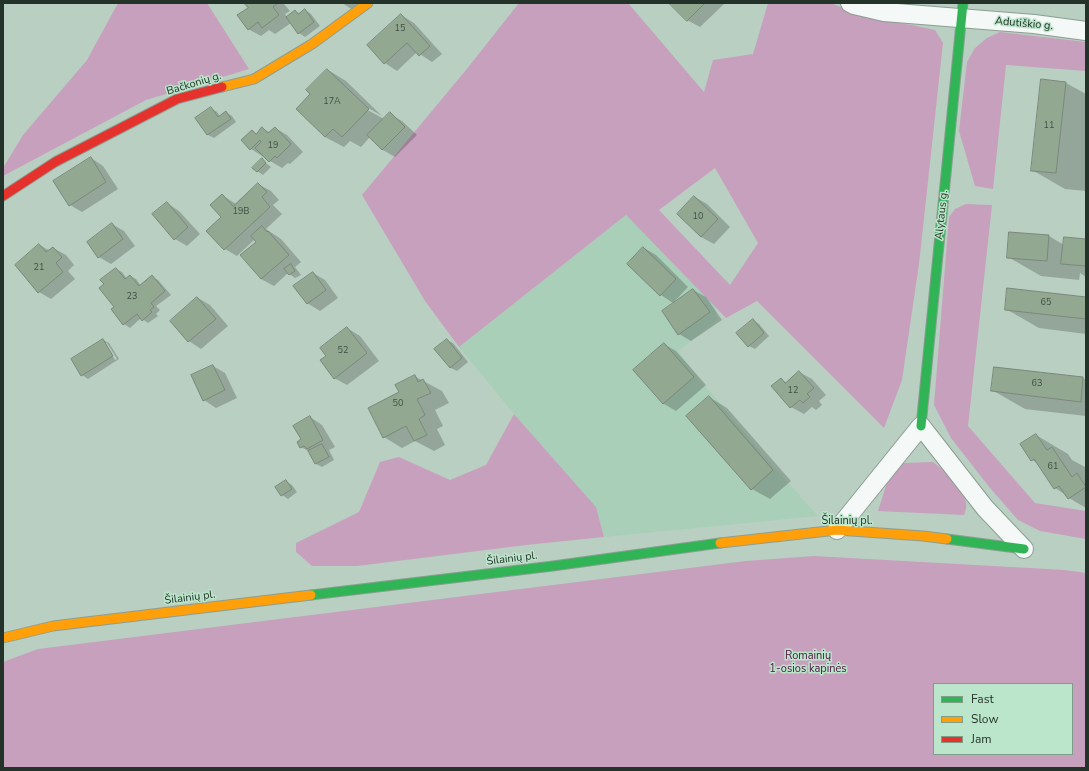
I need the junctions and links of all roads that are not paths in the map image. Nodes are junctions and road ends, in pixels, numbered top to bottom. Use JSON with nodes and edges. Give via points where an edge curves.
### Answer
{"nodes":[{"id":1,"x":368,"y":3,"type":"edge"},
{"id":2,"x":850,"y":3,"type":"edge"},
{"id":3,"x":962,"y":11,"type":"edge"},
{"id":4,"x":1086,"y":31,"type":"edge"},
{"id":5,"x":3,"y":196,"type":"edge"},
{"id":6,"x":921,"y":426,"type":"junction"},
{"id":7,"x":837,"y":530,"type":"junction"},
{"id":8,"x":1024,"y":549,"type":"joint"},
{"id":9,"x":3,"y":638,"type":"edge"}],
"edges":[{"from":1,"to":5,"type":"street","name":"Bačkonių g.","via":[[312,44],[254,79],[177,99],[55,162]]},
{"from":2,"to":3,"type":"street","name":"Adutiškio g.","via":[[884,12]]},
{"from":3,"to":4,"type":"street","name":"Adutiškio g."},
{"from":3,"to":6,"type":"street","name":"Alytaus g."},
{"from":6,"to":7,"type":"street"},
{"from":6,"to":8,"type":"street","via":[[985,508]]},
{"from":7,"to":8,"type":"street","name":"Šilainių pl.","via":[[923,536]]},
{"from":7,"to":9,"type":"street","name":"Šilainių pl.","via":[[53,626]]}]}
